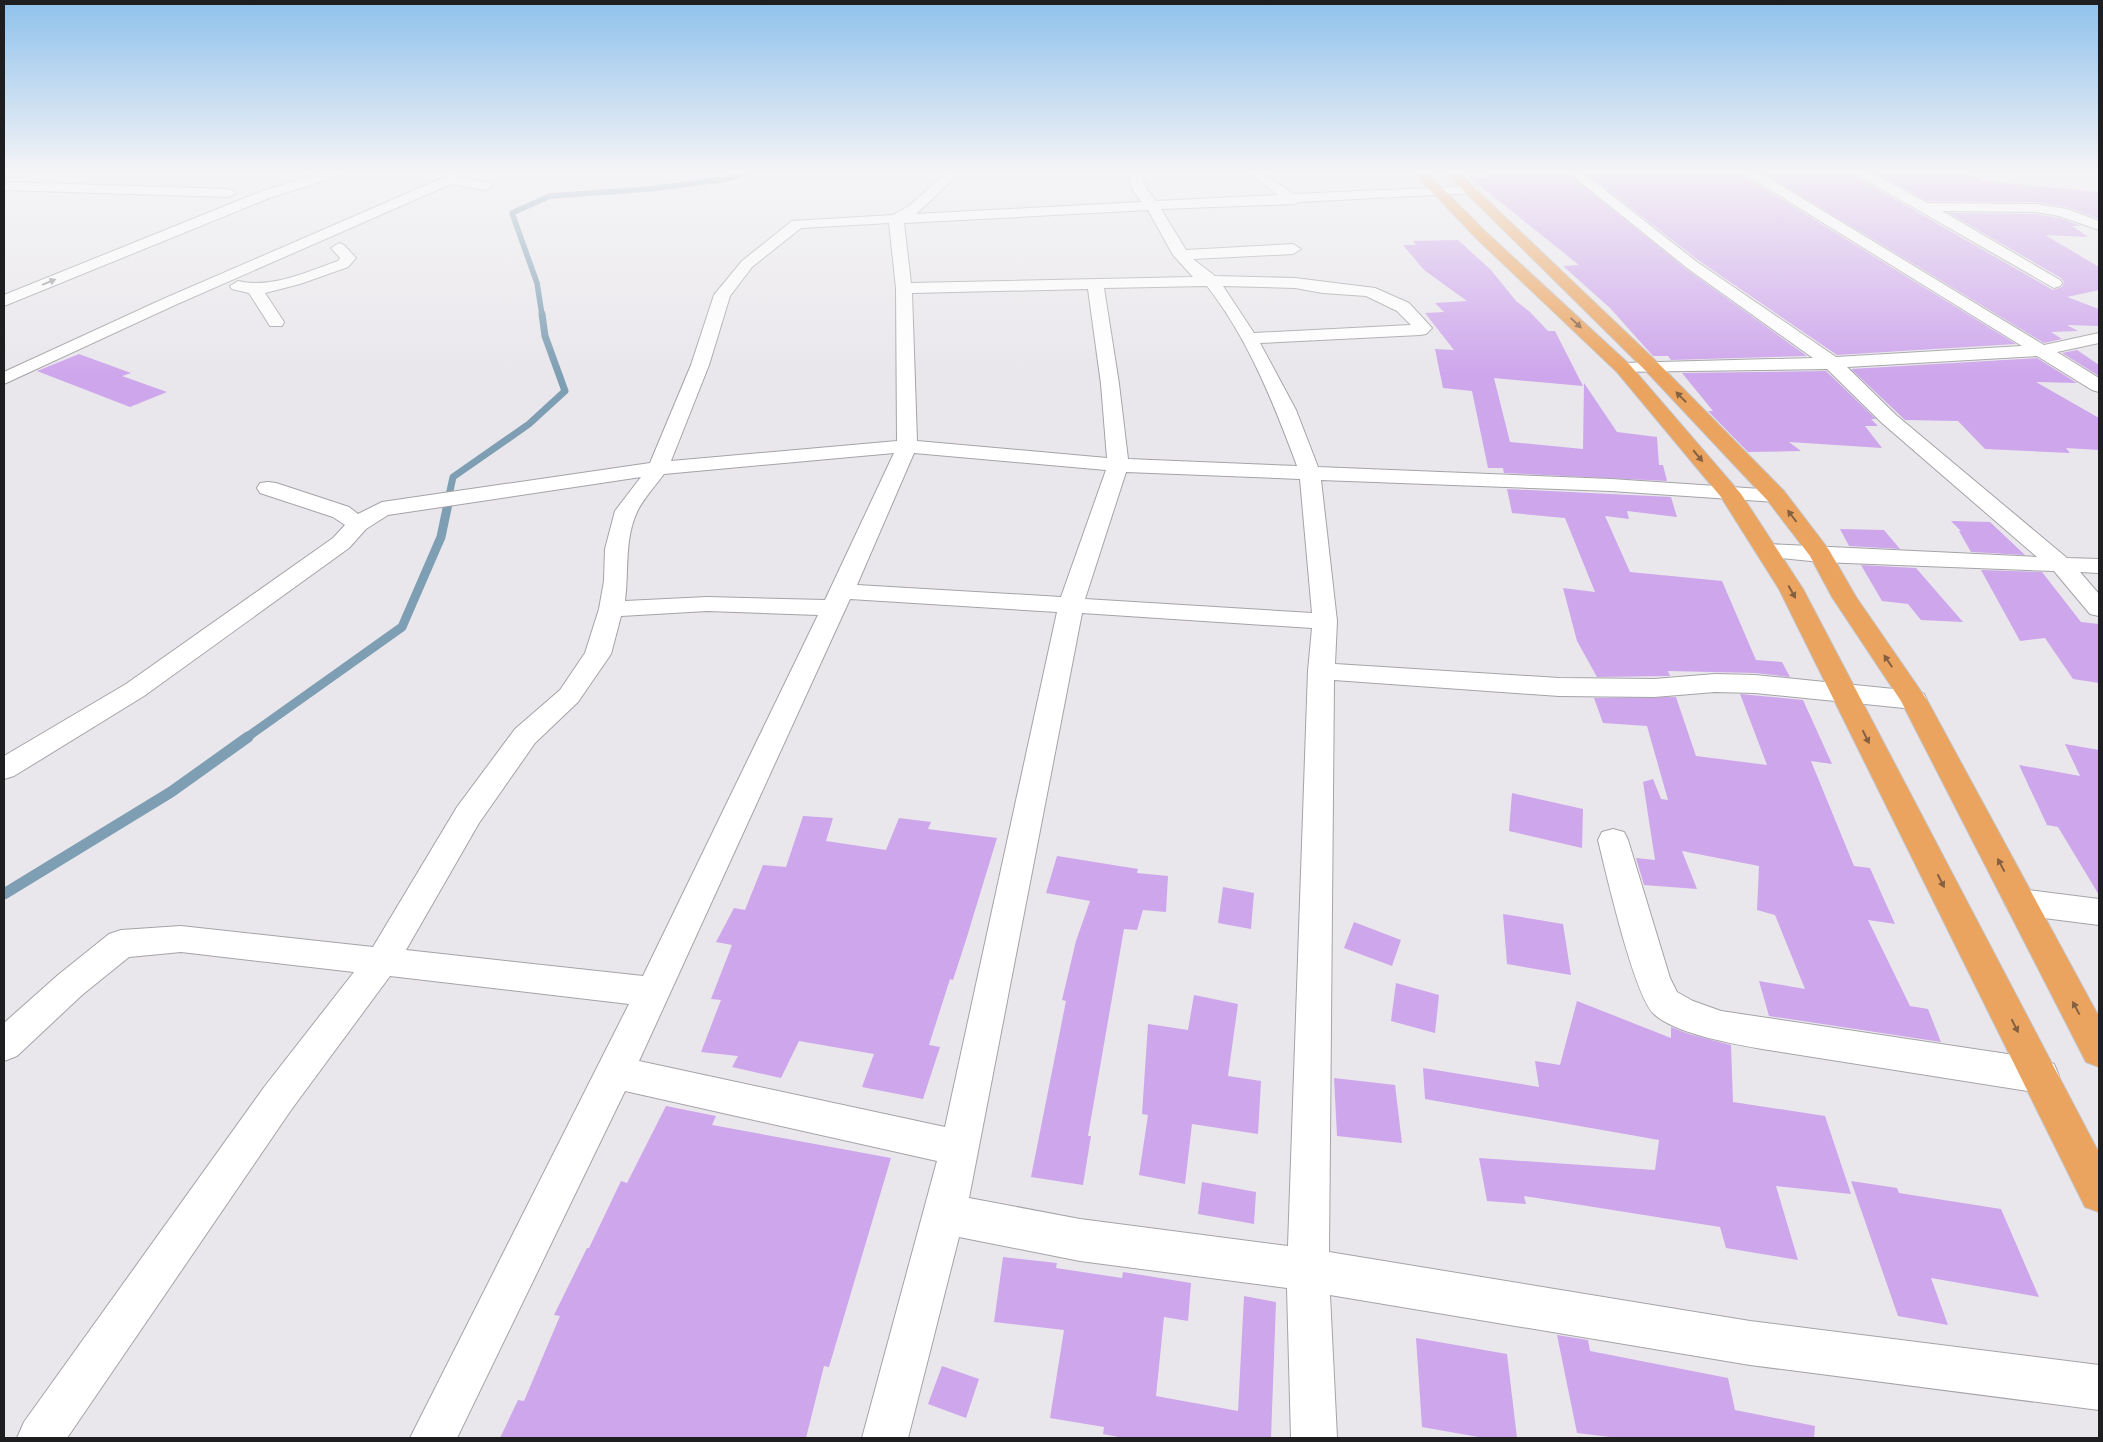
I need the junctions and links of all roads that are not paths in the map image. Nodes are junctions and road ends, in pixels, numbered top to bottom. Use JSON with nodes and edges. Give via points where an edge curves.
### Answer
{"nodes":[{"id":1,"x":156,"y":239,"type":"edge"},
{"id":2,"x":312,"y":239,"type":"edge"},
{"id":3,"x":778,"y":239,"type":"edge"},
{"id":4,"x":898,"y":239,"type":"edge"},
{"id":5,"x":1172,"y":239,"type":"edge"},
{"id":6,"x":1488,"y":239,"type":"edge"},
{"id":7,"x":1521,"y":239,"type":"edge"},
{"id":8,"x":1659,"y":239,"type":"edge"},
{"id":9,"x":1861,"y":239,"type":"edge"},
{"id":10,"x":1980,"y":239,"type":"edge"},
{"id":11,"x":339,"y":248,"type":"dead end"},
{"id":12,"x":1293,"y":249,"type":"dead end"},
{"id":13,"x":1181,"y":255,"type":"junction"},
{"id":14,"x":75,"y":257,"type":"dead end"},
{"id":15,"x":220,"y":281,"type":"junction"},
{"id":16,"x":1211,"y":281,"type":"junction"},
{"id":17,"x":2054,"y":283,"type":"dead end"},
{"id":18,"x":1095,"y":285,"type":"junction"},
{"id":19,"x":4,"y":286,"type":"edge"},
{"id":20,"x":904,"y":288,"type":"junction"},
{"id":21,"x":1572,"y":289,"type":"junction"},
{"id":22,"x":255,"y":290,"type":"junction"},
{"id":23,"x":1540,"y":290,"type":"junction"},
{"id":24,"x":4,"y":301,"type":"edge"},
{"id":25,"x":276,"y":322,"type":"dead end"},
{"id":26,"x":1249,"y":338,"type":"junction"},
{"id":27,"x":2099,"y":338,"type":"edge"},
{"id":28,"x":2043,"y":350,"type":"junction"},
{"id":29,"x":1832,"y":363,"type":"junction"},
{"id":30,"x":1652,"y":367,"type":"junction"},
{"id":31,"x":1623,"y":368,"type":"junction"},
{"id":32,"x":4,"y":379,"type":"edge"},
{"id":33,"x":2099,"y":386,"type":"edge"},
{"id":34,"x":907,"y":446,"type":"junction"},
{"id":35,"x":1118,"y":465,"type":"junction"},
{"id":36,"x":658,"y":468,"type":"junction"},
{"id":37,"x":1310,"y":474,"type":"junction"},
{"id":38,"x":268,"y":488,"type":"dead end"},
{"id":39,"x":1730,"y":494,"type":"junction"},
{"id":40,"x":1776,"y":496,"type":"junction"},
{"id":41,"x":358,"y":524,"type":"junction"},
{"id":42,"x":1767,"y":551,"type":"junction"},
{"id":43,"x":1821,"y":556,"type":"junction"},
{"id":44,"x":2060,"y":564,"type":"junction"},
{"id":45,"x":2099,"y":566,"type":"edge"},
{"id":46,"x":838,"y":599,"type":"junction"},
{"id":47,"x":1070,"y":605,"type":"junction"},
{"id":48,"x":611,"y":609,"type":"junction"},
{"id":49,"x":2099,"y":609,"type":"edge"},
{"id":50,"x":1325,"y":621,"type":"junction"},
{"id":51,"x":1321,"y":671,"type":"junction"},
{"id":52,"x":1844,"y":694,"type":"junction"},
{"id":53,"x":1914,"y":700,"type":"junction"},
{"id":54,"x":4,"y":769,"type":"edge"},
{"id":55,"x":1613,"y":840,"type":"dead end"},
{"id":56,"x":2020,"y":902,"type":"junction"},
{"id":57,"x":2099,"y":912,"type":"edge"},
{"id":58,"x":382,"y":961,"type":"junction"},
{"id":59,"x":652,"y":992,"type":"junction"},
{"id":60,"x":4,"y":1045,"type":"edge"},
{"id":61,"x":2099,"y":1051,"type":"edge"},
{"id":62,"x":614,"y":1072,"type":"junction"},
{"id":63,"x":2041,"y":1076,"type":"junction"},
{"id":64,"x":960,"y":1148,"type":"junction"},
{"id":65,"x":2099,"y":1193,"type":"edge"},
{"id":66,"x":945,"y":1214,"type":"junction"},
{"id":67,"x":1308,"y":1270,"type":"junction"},
{"id":68,"x":2099,"y":1388,"type":"edge"},
{"id":69,"x":40,"y":1438,"type":"edge"},
{"id":70,"x":433,"y":1438,"type":"edge"},
{"id":71,"x":885,"y":1438,"type":"edge"},
{"id":72,"x":1314,"y":1438,"type":"edge"}],
"edges":[{"from":24,"to":1,"type":"street","one_way":true},
{"from":2,"to":15,"type":"street"},
{"from":3,"to":36,"type":"street","via":[[747,264],[722,295],[700,365]]},
{"from":4,"to":20,"type":"street"},
{"from":5,"to":13,"type":"street"},
{"from":6,"to":23,"type":"highway"},
{"from":7,"to":21,"type":"highway"},
{"from":8,"to":29,"type":"street"},
{"from":9,"to":28,"type":"street"},
{"from":10,"to":17,"type":"street"},
{"from":11,"to":22,"type":"street","via":[[348,258],[343,264]]},
{"from":12,"to":13,"type":"street"},
{"from":13,"to":16,"type":"street"},
{"from":14,"to":19,"type":"street"},
{"from":15,"to":22,"type":"street"},
{"from":15,"to":32,"type":"street"},
{"from":16,"to":18,"type":"street"},
{"from":16,"to":26,"type":"street"},
{"from":16,"to":26,"type":"street","via":[[1295,283],[1369,290],[1403,307],[1423,328]]},
{"from":18,"to":20,"type":"street"},
{"from":18,"to":35,"type":"street"},
{"from":20,"to":34,"type":"street"},
{"from":21,"to":23,"type":"highway"},
{"from":21,"to":30,"type":"highway"},
{"from":22,"to":25,"type":"street"},
{"from":23,"to":31,"type":"highway","one_way":true},
{"from":26,"to":37,"type":"street","via":[[1286,410]]},
{"from":27,"to":28,"type":"street"},
{"from":28,"to":29,"type":"street"},
{"from":28,"to":33,"type":"street"},
{"from":29,"to":30,"type":"street"},
{"from":29,"to":44,"type":"street","via":[[1889,419]]},
{"from":30,"to":31,"type":"street"},
{"from":40,"to":30,"type":"highway","one_way":true},
{"from":31,"to":39,"type":"highway","one_way":true},
{"from":34,"to":35,"type":"street"},
{"from":34,"to":36,"type":"street"},
{"from":34,"to":46,"type":"street"},
{"from":35,"to":37,"type":"street"},
{"from":35,"to":47,"type":"street"},
{"from":36,"to":41,"type":"street","via":[[382,509]]},
{"from":36,"to":48,"type":"street","via":[[626,511],[616,549],[616,581]]},
{"from":37,"to":39,"type":"street"},
{"from":37,"to":50,"type":"street"},
{"from":38,"to":41,"type":"street","via":[[341,512]]},
{"from":39,"to":40,"type":"street"},
{"from":39,"to":42,"type":"highway"},
{"from":43,"to":40,"type":"highway","one_way":true},
{"from":41,"to":54,"type":"street","via":[[340,543],[135,690]]},
{"from":42,"to":43,"type":"street"},
{"from":42,"to":52,"type":"highway","one_way":true},
{"from":43,"to":44,"type":"street"},
{"from":53,"to":43,"type":"highway","one_way":true},
{"from":44,"to":45,"type":"street"},
{"from":44,"to":49,"type":"street"},
{"from":46,"to":47,"type":"street"},
{"from":46,"to":48,"type":"street"},
{"from":46,"to":59,"type":"street"},
{"from":47,"to":50,"type":"street"},
{"from":47,"to":64,"type":"street"},
{"from":48,"to":58,"type":"street","via":[[598,654],[569,696],[525,736],[468,815]]},
{"from":50,"to":51,"type":"street"},
{"from":51,"to":52,"type":"street","via":[[1559,687],[1756,684]]},
{"from":51,"to":67,"type":"street"},
{"from":52,"to":53,"type":"street"},
{"from":52,"to":63,"type":"highway","one_way":true},
{"from":56,"to":53,"type":"highway","one_way":true},
{"from":55,"to":63,"type":"street","via":[[1654,979],[1666,1003],[1682,1013],[1721,1026]]},
{"from":56,"to":57,"type":"street"},
{"from":61,"to":56,"type":"highway","one_way":true},
{"from":58,"to":59,"type":"street"},
{"from":58,"to":60,"type":"street","via":[[182,939],[121,944]]},
{"from":58,"to":69,"type":"street","via":[[278,1098]]},
{"from":59,"to":62,"type":"street"},
{"from":62,"to":64,"type":"street"},
{"from":62,"to":70,"type":"street"},
{"from":63,"to":65,"type":"highway"},
{"from":64,"to":66,"type":"street"},
{"from":66,"to":67,"type":"street","via":[[1080,1240]]},
{"from":66,"to":71,"type":"street"},
{"from":67,"to":68,"type":"street","via":[[1750,1343]]},
{"from":67,"to":72,"type":"street"}]}
